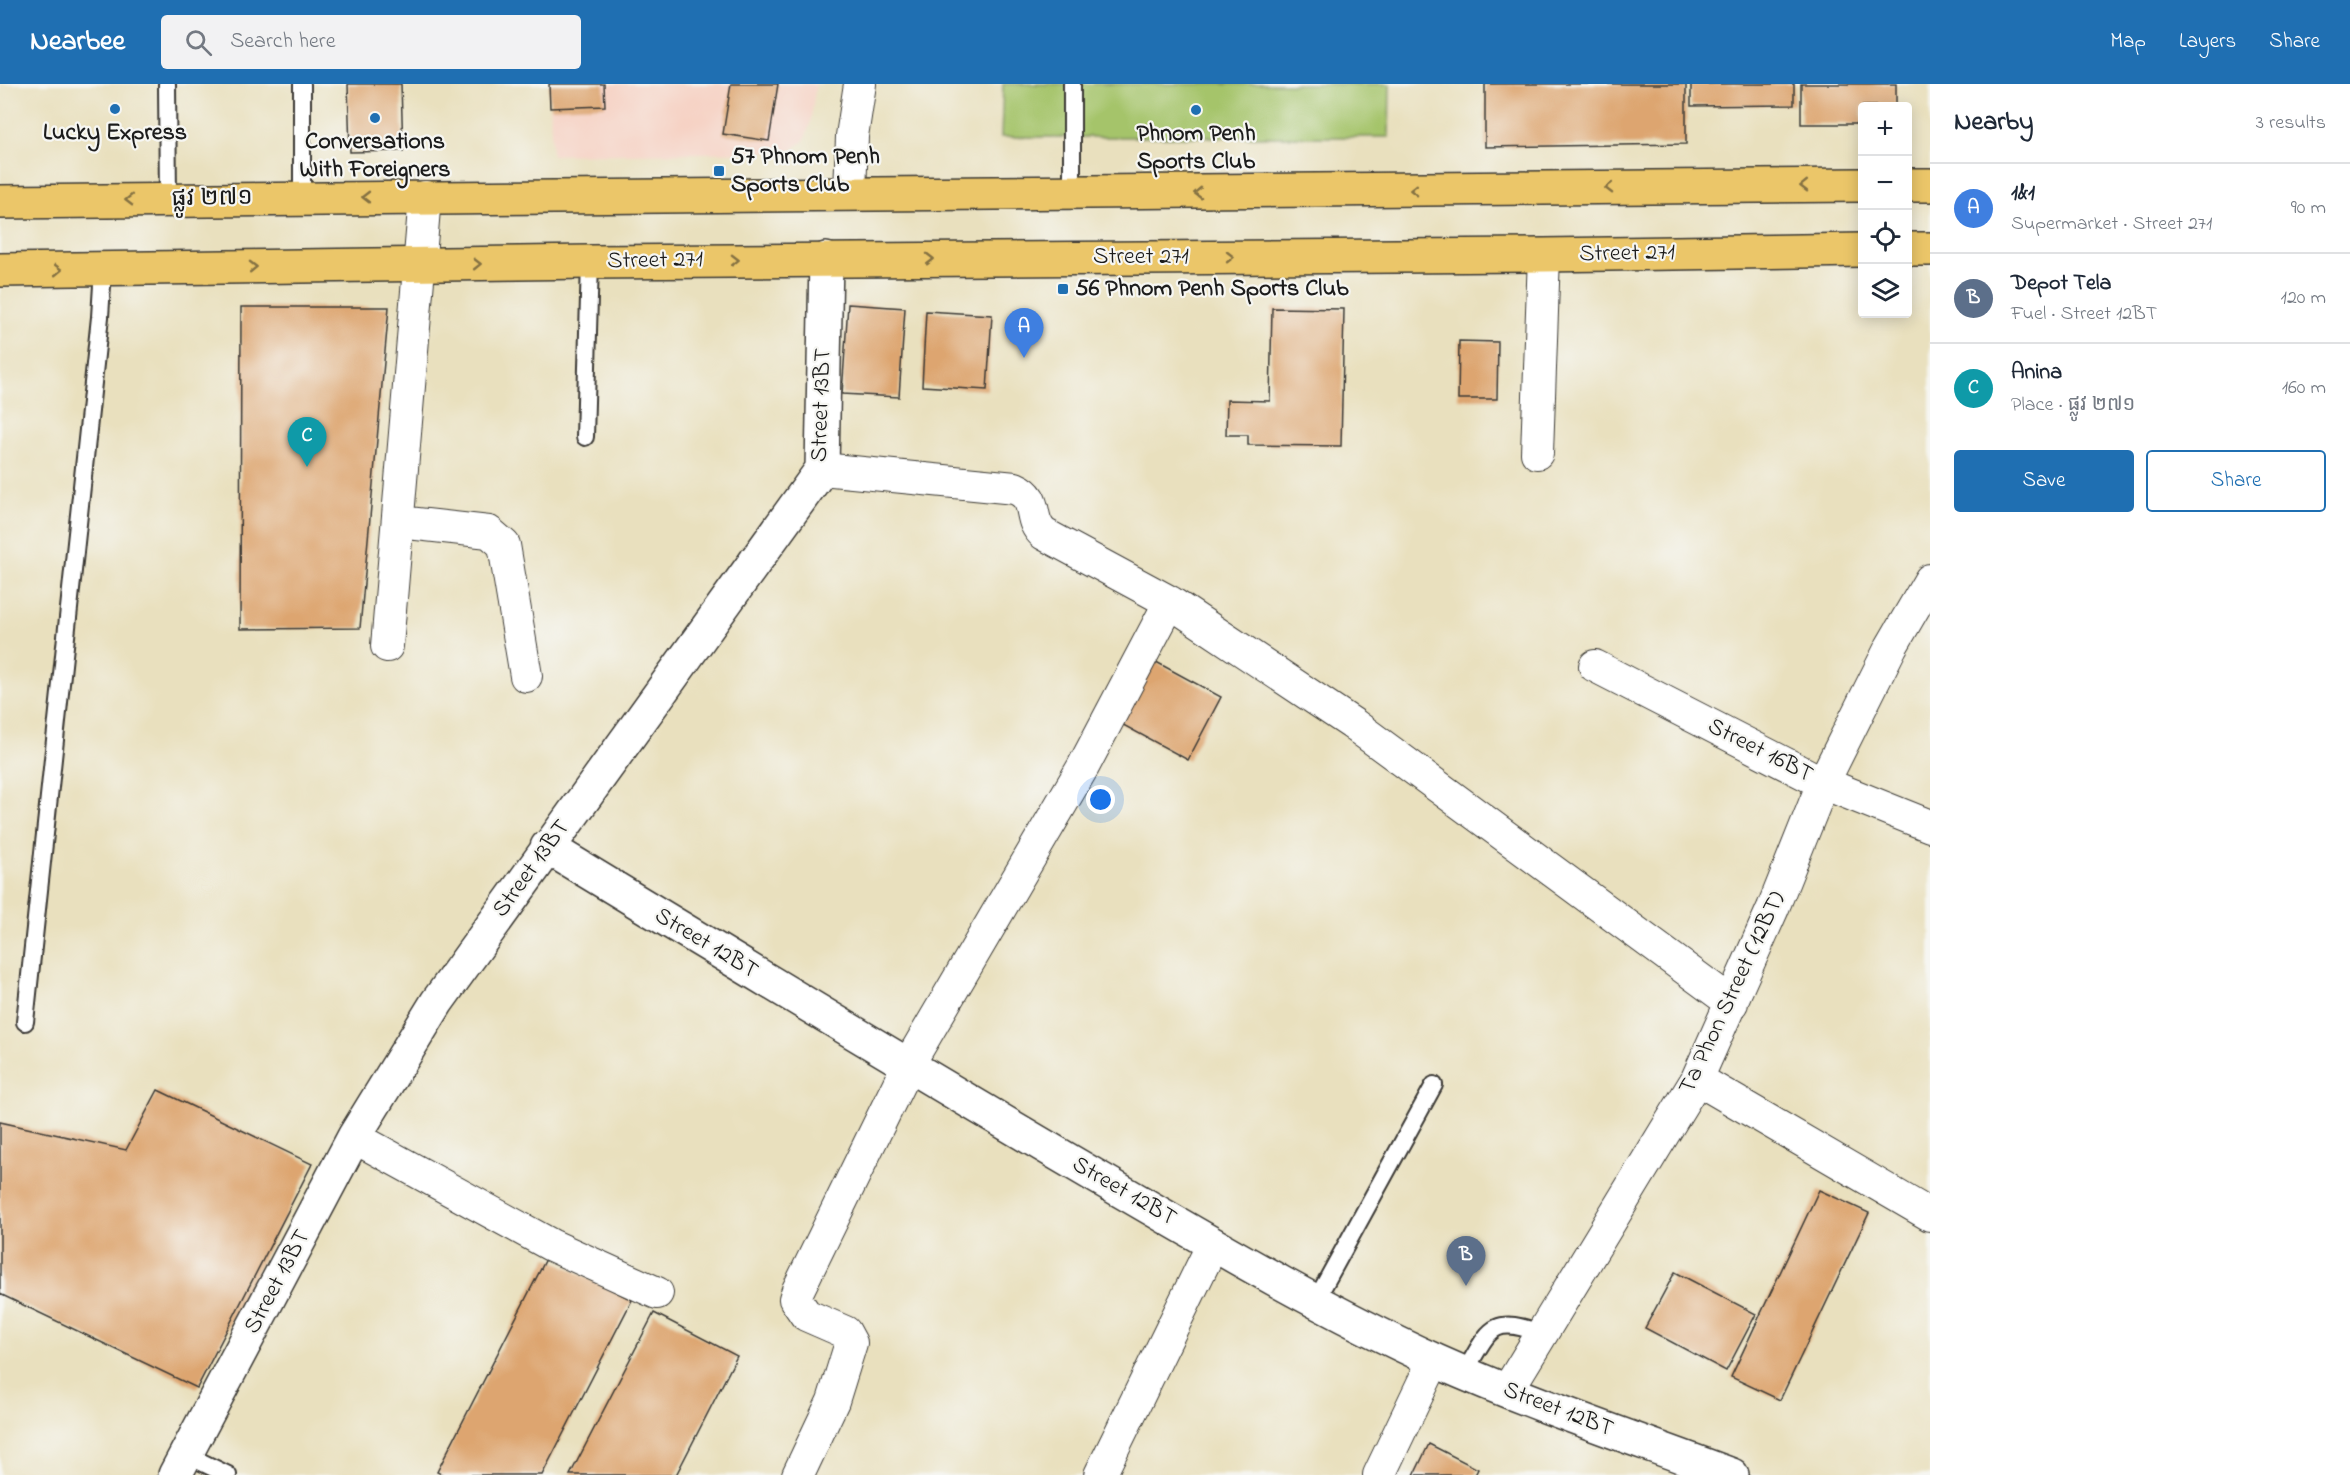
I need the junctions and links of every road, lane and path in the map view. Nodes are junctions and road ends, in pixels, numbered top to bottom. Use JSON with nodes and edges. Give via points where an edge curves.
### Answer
{"nodes":[{"id":1,"x":167,"y":84,"type":"edge"},
{"id":2,"x":302,"y":84,"type":"edge"},
{"id":3,"x":860,"y":84,"type":"edge"},
{"id":4,"x":1072,"y":84,"type":"edge"},
{"id":5,"x":1930,"y":184,"type":"edge"},
{"id":6,"x":1858,"y":185,"type":"edge"},
{"id":7,"x":1912,"y":185,"type":"edge"},
{"id":8,"x":850,"y":194,"type":"junction"},
{"id":9,"x":1072,"y":194,"type":"junction"},
{"id":10,"x":302,"y":197,"type":"junction"},
{"id":11,"x":425,"y":197,"type":"junction"},
{"id":12,"x":168,"y":199,"type":"junction"},
{"id":13,"x":0,"y":202,"type":"edge"},
{"id":14,"x":1912,"y":249,"type":"edge"},
{"id":15,"x":1930,"y":249,"type":"edge"},
{"id":16,"x":1858,"y":250,"type":"edge"},
{"id":17,"x":1544,"y":255,"type":"junction"},
{"id":18,"x":826,"y":259,"type":"junction"},
{"id":19,"x":590,"y":262,"type":"junction"},
{"id":20,"x":419,"y":265,"type":"junction"},
{"id":21,"x":103,"y":269,"type":"junction"},
{"id":22,"x":0,"y":270,"type":"edge"},
{"id":23,"x":585,"y":437,"type":"dead end"},
{"id":24,"x":1537,"y":453,"type":"dead end"},
{"id":25,"x":822,"y":469,"type":"junction"},
{"id":26,"x":399,"y":522,"type":"junction"},
{"id":27,"x":1930,"y":580,"type":"edge"},
{"id":28,"x":1170,"y":602,"type":"junction"},
{"id":29,"x":387,"y":646,"type":"dead end"},
{"id":30,"x":1595,"y":666,"type":"dead end"},
{"id":31,"x":526,"y":676,"type":"dead end"},
{"id":32,"x":1823,"y":783,"type":"junction"},
{"id":33,"x":1930,"y":826,"type":"edge"},
{"id":34,"x":547,"y":847,"type":"junction"},
{"id":35,"x":1732,"y":1003,"type":"junction"},
{"id":36,"x":25,"y":1022,"type":"dead end"},
{"id":37,"x":908,"y":1067,"type":"junction"},
{"id":38,"x":1697,"y":1079,"type":"junction"},
{"id":39,"x":1434,"y":1084,"type":"dead end"},
{"id":40,"x":354,"y":1137,"type":"junction"},
{"id":41,"x":1930,"y":1215,"type":"edge"},
{"id":42,"x":1213,"y":1244,"type":"junction"},
{"id":43,"x":657,"y":1293,"type":"dead end"},
{"id":44,"x":1316,"y":1300,"type":"junction"},
{"id":45,"x":1541,"y":1334,"type":"junction"},
{"id":46,"x":1434,"y":1360,"type":"junction"},
{"id":47,"x":1464,"y":1373,"type":"junction"},
{"id":48,"x":1507,"y":1391,"type":"junction"},
{"id":49,"x":181,"y":1465,"type":"edge"},
{"id":50,"x":1713,"y":1472,"type":"edge"},
{"id":51,"x":228,"y":1475,"type":"edge"},
{"id":52,"x":798,"y":1475,"type":"edge"},
{"id":53,"x":1100,"y":1475,"type":"edge"},
{"id":54,"x":1379,"y":1475,"type":"edge"}],
"edges":[{"from":1,"to":12,"type":"lane"},
{"from":2,"to":10,"type":"lane"},
{"from":3,"to":8,"type":"street","via":[[852,136]]},
{"from":4,"to":9,"type":"lane"},
{"from":5,"to":7,"type":"main road"},
{"from":6,"to":9,"type":"main road","one_way":true},
{"from":8,"to":9,"type":"main road"},
{"from":8,"to":11,"type":"main road"},
{"from":11,"to":10,"type":"main road","name":"ផ្លូវ ២៧១","one_way":true},
{"from":10,"to":12,"type":"main road","name":"ផ្លូវ ២៧១"},
{"from":11,"to":20,"type":"street"},
{"from":12,"to":13,"type":"main road","name":"ផ្លូវ ២៧១","one_way":true},
{"from":14,"to":15,"type":"main road"},
{"from":16,"to":17,"type":"main road","name":"Street 271"},
{"from":18,"to":17,"type":"main road","name":"Street 271","one_way":true},
{"from":17,"to":24,"type":"street"},
{"from":19,"to":18,"type":"main road","name":"Street 271","one_way":true},
{"from":18,"to":25,"type":"street","name":"Street 13BT"},
{"from":20,"to":19,"type":"main road","name":"Street 271","one_way":true},
{"from":19,"to":23,"type":"lane"},
{"from":21,"to":20,"type":"main road","one_way":true},
{"from":20,"to":26,"type":"street"},
{"from":22,"to":21,"type":"main road","one_way":true},
{"from":21,"to":36,"type":"lane"},
{"from":25,"to":28,"type":"street","via":[[1015,488],[1025,492],[1031,501],[1035,521],[1044,534]]},
{"from":25,"to":34,"type":"street","name":"Street 13BT"},
{"from":26,"to":29,"type":"street"},
{"from":26,"to":31,"type":"street","via":[[489,532],[504,545]]},
{"from":27,"to":32,"type":"street","name":"Ta Phon Street (12BT)","via":[[1891,647]]},
{"from":28,"to":35,"type":"street","via":[[1353,724]]},
{"from":28,"to":37,"type":"street","via":[[1083,767]]},
{"from":30,"to":32,"type":"street","name":"Street 16BT"},
{"from":32,"to":33,"type":"street","name":"Street 16BT"},
{"from":32,"to":35,"type":"street","name":"Ta Phon Street (12BT)"},
{"from":34,"to":37,"type":"street","name":"Street 12BT"},
{"from":34,"to":40,"type":"street","name":"Street 13BT","via":[[437,1002]]},
{"from":35,"to":38,"type":"street","name":"Ta Phon Street (12BT)"},
{"from":37,"to":42,"type":"street","name":"Street 12BT"},
{"from":37,"to":52,"type":"street","via":[[795,1299],[806,1315],[845,1332],[851,1343],[833,1401]]},
{"from":38,"to":41,"type":"street"},
{"from":38,"to":45,"type":"street","name":"Ta Phon Street (12BT)"},
{"from":39,"to":44,"type":"lane"},
{"from":40,"to":43,"type":"street","via":[[551,1245]]},
{"from":40,"to":49,"type":"street","name":"Street 13BT"},
{"from":42,"to":44,"type":"street","name":"Street 12BT"},
{"from":42,"to":53,"type":"street"},
{"from":44,"to":46,"type":"street","name":"Street 12BT"},
{"from":45,"to":47,"type":"lane","via":[[1518,1324],[1490,1330]]},
{"from":45,"to":48,"type":"street","name":"Ta Phon Street (12BT)"},
{"from":46,"to":47,"type":"street","name":"Street 12BT"},
{"from":46,"to":54,"type":"street"},
{"from":47,"to":48,"type":"street","name":"Street 12BT"},
{"from":48,"to":50,"type":"street","name":"Street 12BT"},
{"from":49,"to":51,"type":"lane"}]}
